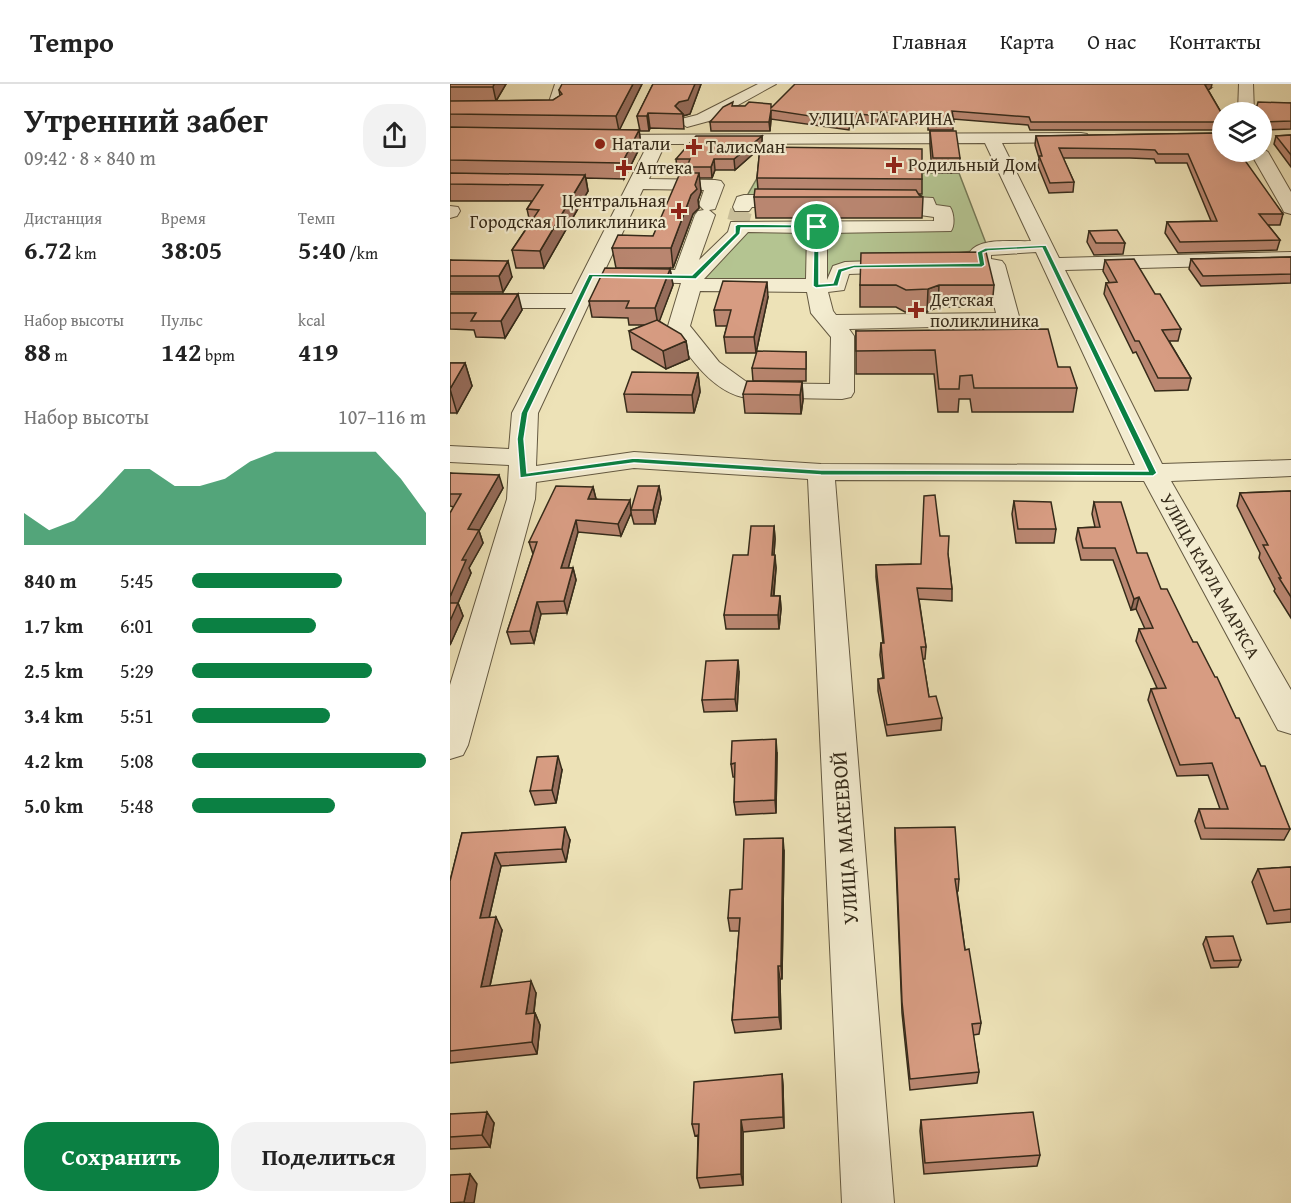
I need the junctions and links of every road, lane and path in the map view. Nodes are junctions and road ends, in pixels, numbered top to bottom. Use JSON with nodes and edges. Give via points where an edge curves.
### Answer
{"nodes":[{"id":1,"x":562,"y":84,"type":"edge"},
{"id":2,"x":732,"y":84,"type":"edge"},
{"id":3,"x":769,"y":84,"type":"edge"},
{"id":4,"x":1246,"y":84,"type":"edge"},
{"id":5,"x":1246,"y":102,"type":"edge"},
{"id":6,"x":532,"y":108,"type":"edge"},
{"id":7,"x":555,"y":108,"type":"junction"},
{"id":8,"x":636,"y":119,"type":"dead end"},
{"id":9,"x":687,"y":122,"type":"junction"},
{"id":10,"x":560,"y":138,"type":"edge"},
{"id":11,"x":582,"y":138,"type":"edge"},
{"id":12,"x":991,"y":138,"type":"junction"},
{"id":13,"x":1095,"y":138,"type":"edge"},
{"id":14,"x":625,"y":139,"type":"junction"},
{"id":15,"x":659,"y":139,"type":"junction"},
{"id":16,"x":680,"y":140,"type":"junction"},
{"id":17,"x":1265,"y":162,"type":"edge"},
{"id":18,"x":636,"y":184,"type":"junction"},
{"id":19,"x":812,"y":201,"type":"edge"},
{"id":20,"x":858,"y":201,"type":"edge"},
{"id":21,"x":1291,"y":208,"type":"edge"},
{"id":22,"x":739,"y":218,"type":"junction"},
{"id":23,"x":817,"y":227,"type":"junction"},
{"id":24,"x":1049,"y":255,"type":"junction"},
{"id":25,"x":1291,"y":258,"type":"edge"},
{"id":26,"x":920,"y":266,"type":"edge"},
{"id":27,"x":591,"y":276,"type":"junction"},
{"id":28,"x":689,"y":280,"type":"junction"},
{"id":29,"x":816,"y":286,"type":"junction"},
{"id":30,"x":450,"y":301,"type":"edge"},
{"id":31,"x":578,"y":302,"type":"junction"},
{"id":32,"x":830,"y":322,"type":"junction"},
{"id":33,"x":450,"y":454,"type":"edge"},
{"id":34,"x":522,"y":467,"type":"junction"},
{"id":35,"x":1291,"y":468,"type":"edge"},
{"id":36,"x":821,"y":472,"type":"junction"},
{"id":37,"x":1153,"y":473,"type":"junction"},
{"id":38,"x":1291,"y":721,"type":"edge"},
{"id":39,"x":450,"y":745,"type":"edge"},
{"id":40,"x":868,"y":1203,"type":"edge"}],
"edges":[{"from":1,"to":7,"type":"street"},
{"from":2,"to":9,"type":"street"},
{"from":3,"to":9,"type":"street","via":[[703,118]]},
{"from":4,"to":5,"type":"street"},
{"from":6,"to":7,"type":"street"},
{"from":7,"to":10,"type":"street","via":[[533,137]]},
{"from":8,"to":14,"type":"street"},
{"from":9,"to":16,"type":"street"},
{"from":11,"to":14,"type":"street","name":"УЛИЦА ГАГАРИНА"},
{"from":12,"to":13,"type":"street","name":"УЛИЦА ГАГАРИНА"},
{"from":12,"to":16,"type":"street","name":"УЛИЦА ГАГАРИНА"},
{"from":12,"to":24,"type":"street","name":"УЛИЦА КАРЛА МАРКСА"},
{"from":14,"to":15,"type":"street","name":"УЛИЦА ГАГАРИНА"},
{"from":15,"to":16,"type":"street","name":"УЛИЦА ГАГАРИНА"},
{"from":15,"to":18,"type":"street"},
{"from":17,"to":21,"type":"street"},
{"from":18,"to":27,"type":"street"},
{"from":18,"to":28,"type":"street","via":[[715,185]]},
{"from":19,"to":22,"type":"street","via":[[744,201]]},
{"from":20,"to":23,"type":"street","via":[[927,202],[927,211],[943,212],[944,228]]},
{"from":22,"to":23,"type":"street"},
{"from":22,"to":28,"type":"street","via":[[738,233]]},
{"from":23,"to":29,"type":"street"},
{"from":24,"to":25,"type":"street"},
{"from":24,"to":32,"type":"street","via":[[987,249],[980,252],[973,265],[994,265],[1009,320]]},
{"from":24,"to":37,"type":"street","name":"УЛИЦА КАРЛА МАРКСА"},
{"from":26,"to":29,"type":"street","via":[[845,268],[840,270],[836,285]]},
{"from":27,"to":28,"type":"street"},
{"from":27,"to":31,"type":"street"},
{"from":28,"to":29,"type":"street"},
{"from":28,"to":32,"type":"street","via":[[679,326],[711,367],[741,390],[842,392],[843,336]]},
{"from":29,"to":32,"type":"street","via":[[822,313]]},
{"from":30,"to":31,"type":"street"},
{"from":31,"to":34,"type":"street","via":[[525,413],[520,439]]},
{"from":33,"to":34,"type":"street"},
{"from":34,"to":36,"type":"street","via":[[634,460]]},
{"from":34,"to":39,"type":"street","via":[[518,508]]},
{"from":35,"to":37,"type":"street"},
{"from":36,"to":37,"type":"street"},
{"from":36,"to":40,"type":"street","name":"УЛИЦА МАКЕЕВОЙ"},
{"from":37,"to":38,"type":"street","name":"УЛИЦА КАРЛА МАРКСА"}]}
